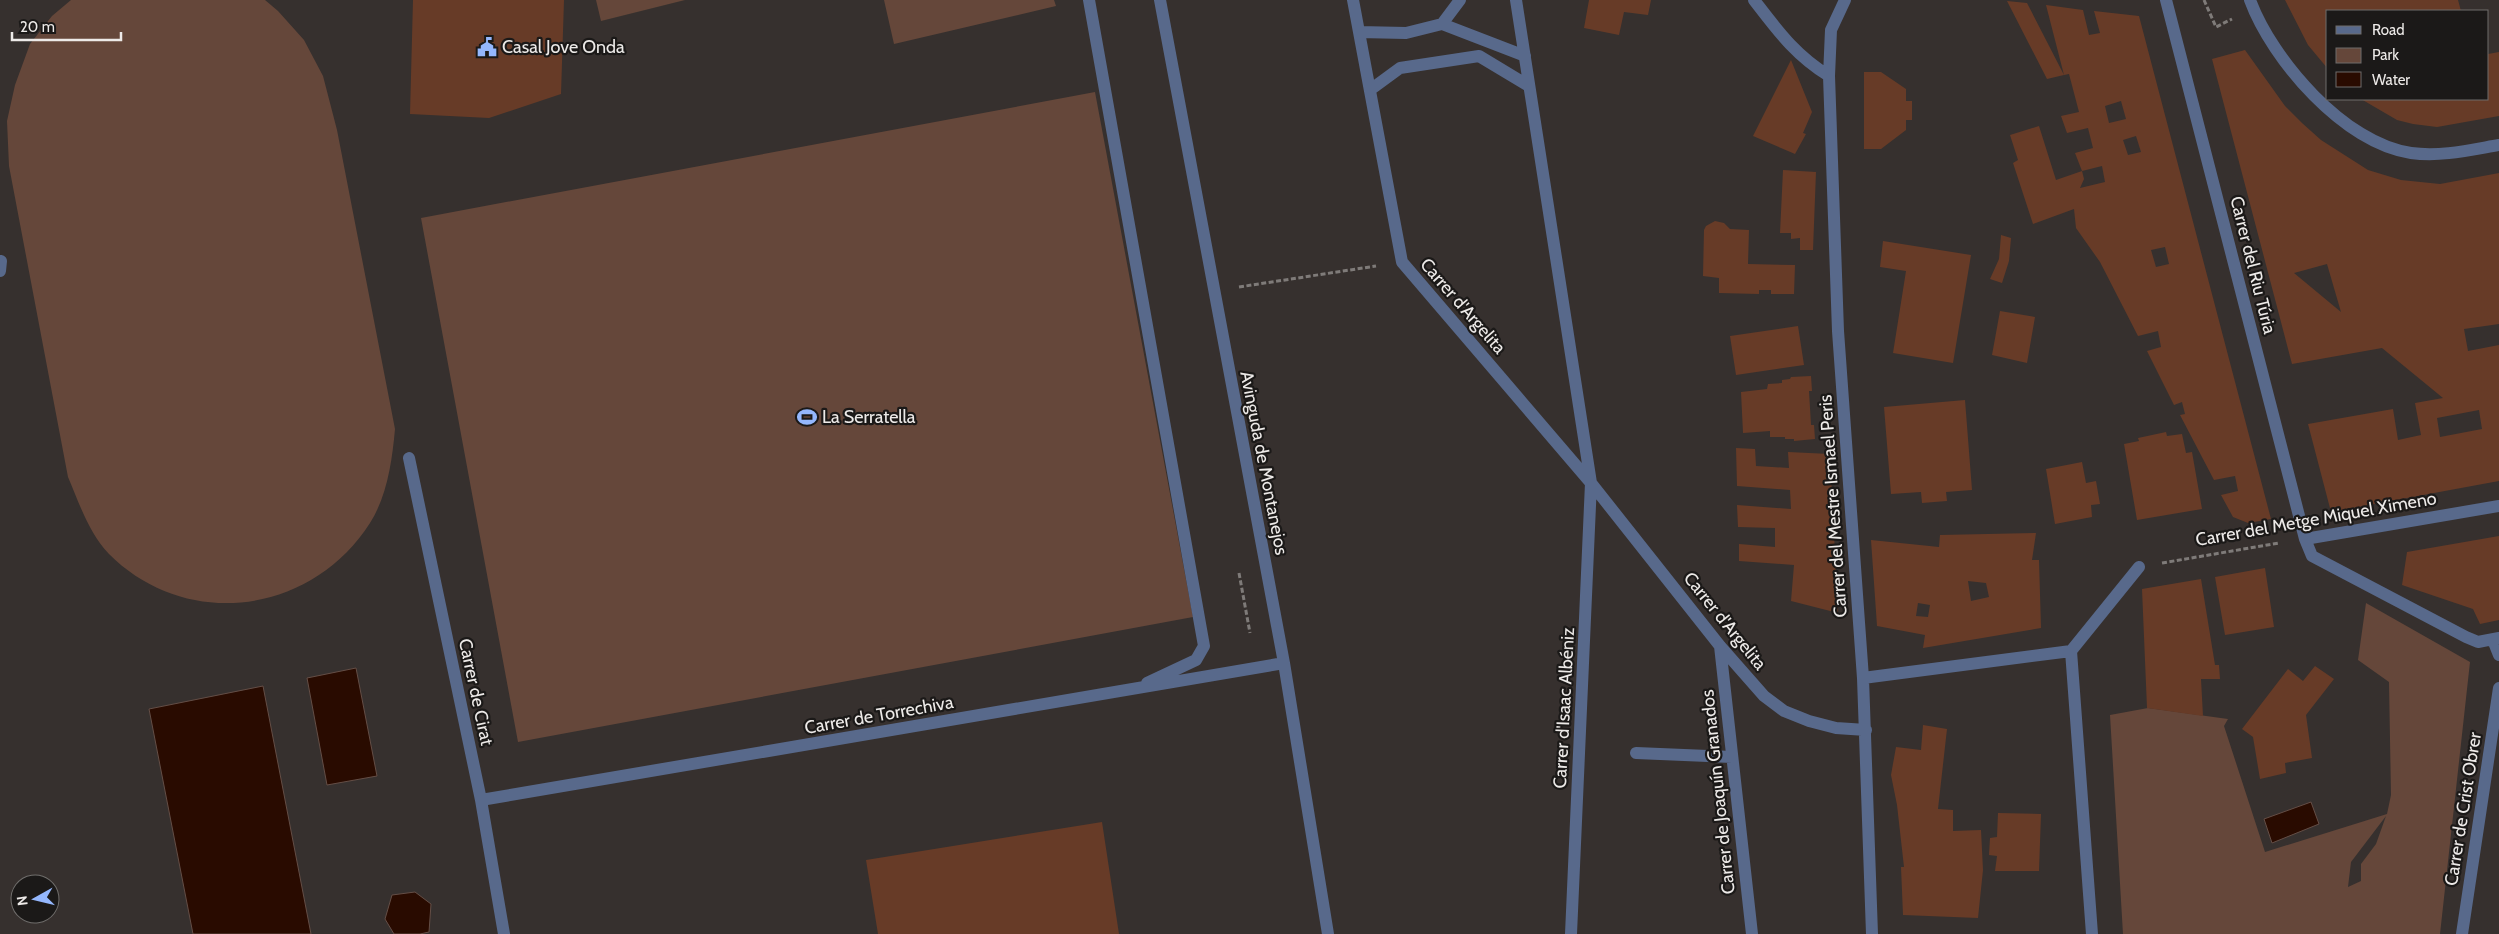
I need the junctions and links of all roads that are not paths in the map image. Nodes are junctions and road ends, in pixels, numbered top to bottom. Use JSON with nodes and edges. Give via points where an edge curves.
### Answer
{"nodes":[{"id":1,"x":1089,"y":0,"type":"edge"},
{"id":2,"x":1160,"y":0,"type":"edge"},
{"id":3,"x":1353,"y":0,"type":"edge"},
{"id":4,"x":1460,"y":0,"type":"edge"},
{"id":5,"x":1516,"y":0,"type":"edge"},
{"id":6,"x":1754,"y":0,"type":"edge"},
{"id":7,"x":1845,"y":0,"type":"edge"},
{"id":8,"x":2166,"y":0,"type":"edge"},
{"id":9,"x":2252,"y":5,"type":"edge"},
{"id":10,"x":1442,"y":24,"type":"junction"},
{"id":11,"x":1359,"y":32,"type":"junction"},
{"id":12,"x":1525,"y":56,"type":"junction"},
{"id":13,"x":1829,"y":76,"type":"junction"},
{"id":14,"x":1529,"y":86,"type":"junction"},
{"id":15,"x":1370,"y":90,"type":"junction"},
{"id":16,"x":2499,"y":145,"type":"edge"},
{"id":17,"x":409,"y":458,"type":"dead end"},
{"id":18,"x":1591,"y":483,"type":"junction"},
{"id":19,"x":2499,"y":506,"type":"edge"},
{"id":20,"x":2305,"y":539,"type":"junction"},
{"id":21,"x":2139,"y":567,"type":"road end"},
{"id":22,"x":2496,"y":639,"type":"edge"},
{"id":23,"x":1720,"y":646,"type":"junction"},
{"id":24,"x":2072,"y":651,"type":"junction"},
{"id":25,"x":2499,"y":655,"type":"edge"},
{"id":26,"x":1284,"y":663,"type":"junction"},
{"id":27,"x":1863,"y":678,"type":"junction"},
{"id":28,"x":2499,"y":688,"type":"edge"},
{"id":29,"x":1131,"y":691,"type":"junction"},
{"id":30,"x":1866,"y":730,"type":"junction"},
{"id":31,"x":1636,"y":753,"type":"dead end"},
{"id":32,"x":1732,"y":757,"type":"junction"},
{"id":33,"x":481,"y":800,"type":"junction"},
{"id":34,"x":504,"y":934,"type":"edge"},
{"id":35,"x":1328,"y":934,"type":"edge"},
{"id":36,"x":1571,"y":934,"type":"edge"},
{"id":37,"x":1752,"y":934,"type":"edge"},
{"id":38,"x":1872,"y":934,"type":"edge"},
{"id":39,"x":2092,"y":934,"type":"edge"},
{"id":40,"x":2462,"y":934,"type":"edge"}],
"edges":[{"from":1,"to":29,"type":"street","via":[[1204,646],[1196,660]]},
{"from":2,"to":26,"type":"street","name":"Avinguda de Montanejos"},
{"from":3,"to":11,"type":"street","name":"Carrer d'Argelita"},
{"from":4,"to":10,"type":"street"},
{"from":5,"to":12,"type":"street","name":"Carrer d'Argelita"},
{"from":6,"to":13,"type":"street","via":[[1791,46],[1807,62]]},
{"from":7,"to":13,"type":"street","name":"Carrer del Mestre Ismael Peris","via":[[1832,30]]},
{"from":8,"to":20,"type":"street","name":"Carrer del Riu Túria"},
{"from":9,"to":16,"type":"street","via":[[2275,49],[2301,81],[2324,105],[2362,133],[2385,146],[2410,153],[2460,152]]},
{"from":10,"to":11,"type":"street","via":[[1406,33]]},
{"from":10,"to":12,"type":"street"},
{"from":11,"to":15,"type":"street","name":"Carrer d'Argelita"},
{"from":12,"to":14,"type":"street","name":"Carrer d'Argelita"},
{"from":13,"to":27,"type":"street","name":"Carrer del Mestre Ismael Peris","via":[[1838,331]]},
{"from":14,"to":15,"type":"street","via":[[1479,56],[1400,68]]},
{"from":14,"to":18,"type":"street","name":"Carrer d'Argelita"},
{"from":15,"to":18,"type":"street","name":"Carrer d'Argelita","via":[[1402,262]]},
{"from":17,"to":33,"type":"street","name":"Carrer de Cirat"},
{"from":18,"to":23,"type":"street","name":"Carrer d'Argelita"},
{"from":18,"to":36,"type":"street","name":"Carrer d'Isaac Albéniz"},
{"from":19,"to":20,"type":"street","name":"Carrer del Metge Miquel Ximeno"},
{"from":20,"to":22,"type":"street","via":[[2312,556],[2323,563],[2466,637],[2478,642]]},
{"from":21,"to":24,"type":"street"},
{"from":22,"to":25,"type":"street"},
{"from":23,"to":30,"type":"street","name":"Carrer d'Argelita","via":[[1764,696],[1784,712],[1836,728]]},
{"from":23,"to":32,"type":"street","name":"Carrer de Joaquín Granados"},
{"from":24,"to":27,"type":"street"},
{"from":24,"to":39,"type":"street"},
{"from":26,"to":29,"type":"street","name":"Carrer de Torrechiva"},
{"from":26,"to":35,"type":"street","name":"Avinguda de Montanejos"},
{"from":27,"to":30,"type":"street","name":"Carrer del Mestre Ismael Peris"},
{"from":28,"to":40,"type":"street","name":"Carrer de Crist Obrer"},
{"from":29,"to":33,"type":"street","name":"Carrer de Torrechiva"},
{"from":30,"to":38,"type":"street","name":"Carrer del Mestre Ismael Peris"},
{"from":31,"to":32,"type":"street"},
{"from":32,"to":37,"type":"street","name":"Carrer de Joaquín Granados"},
{"from":33,"to":34,"type":"street","name":"Carrer de Cirat"}]}
